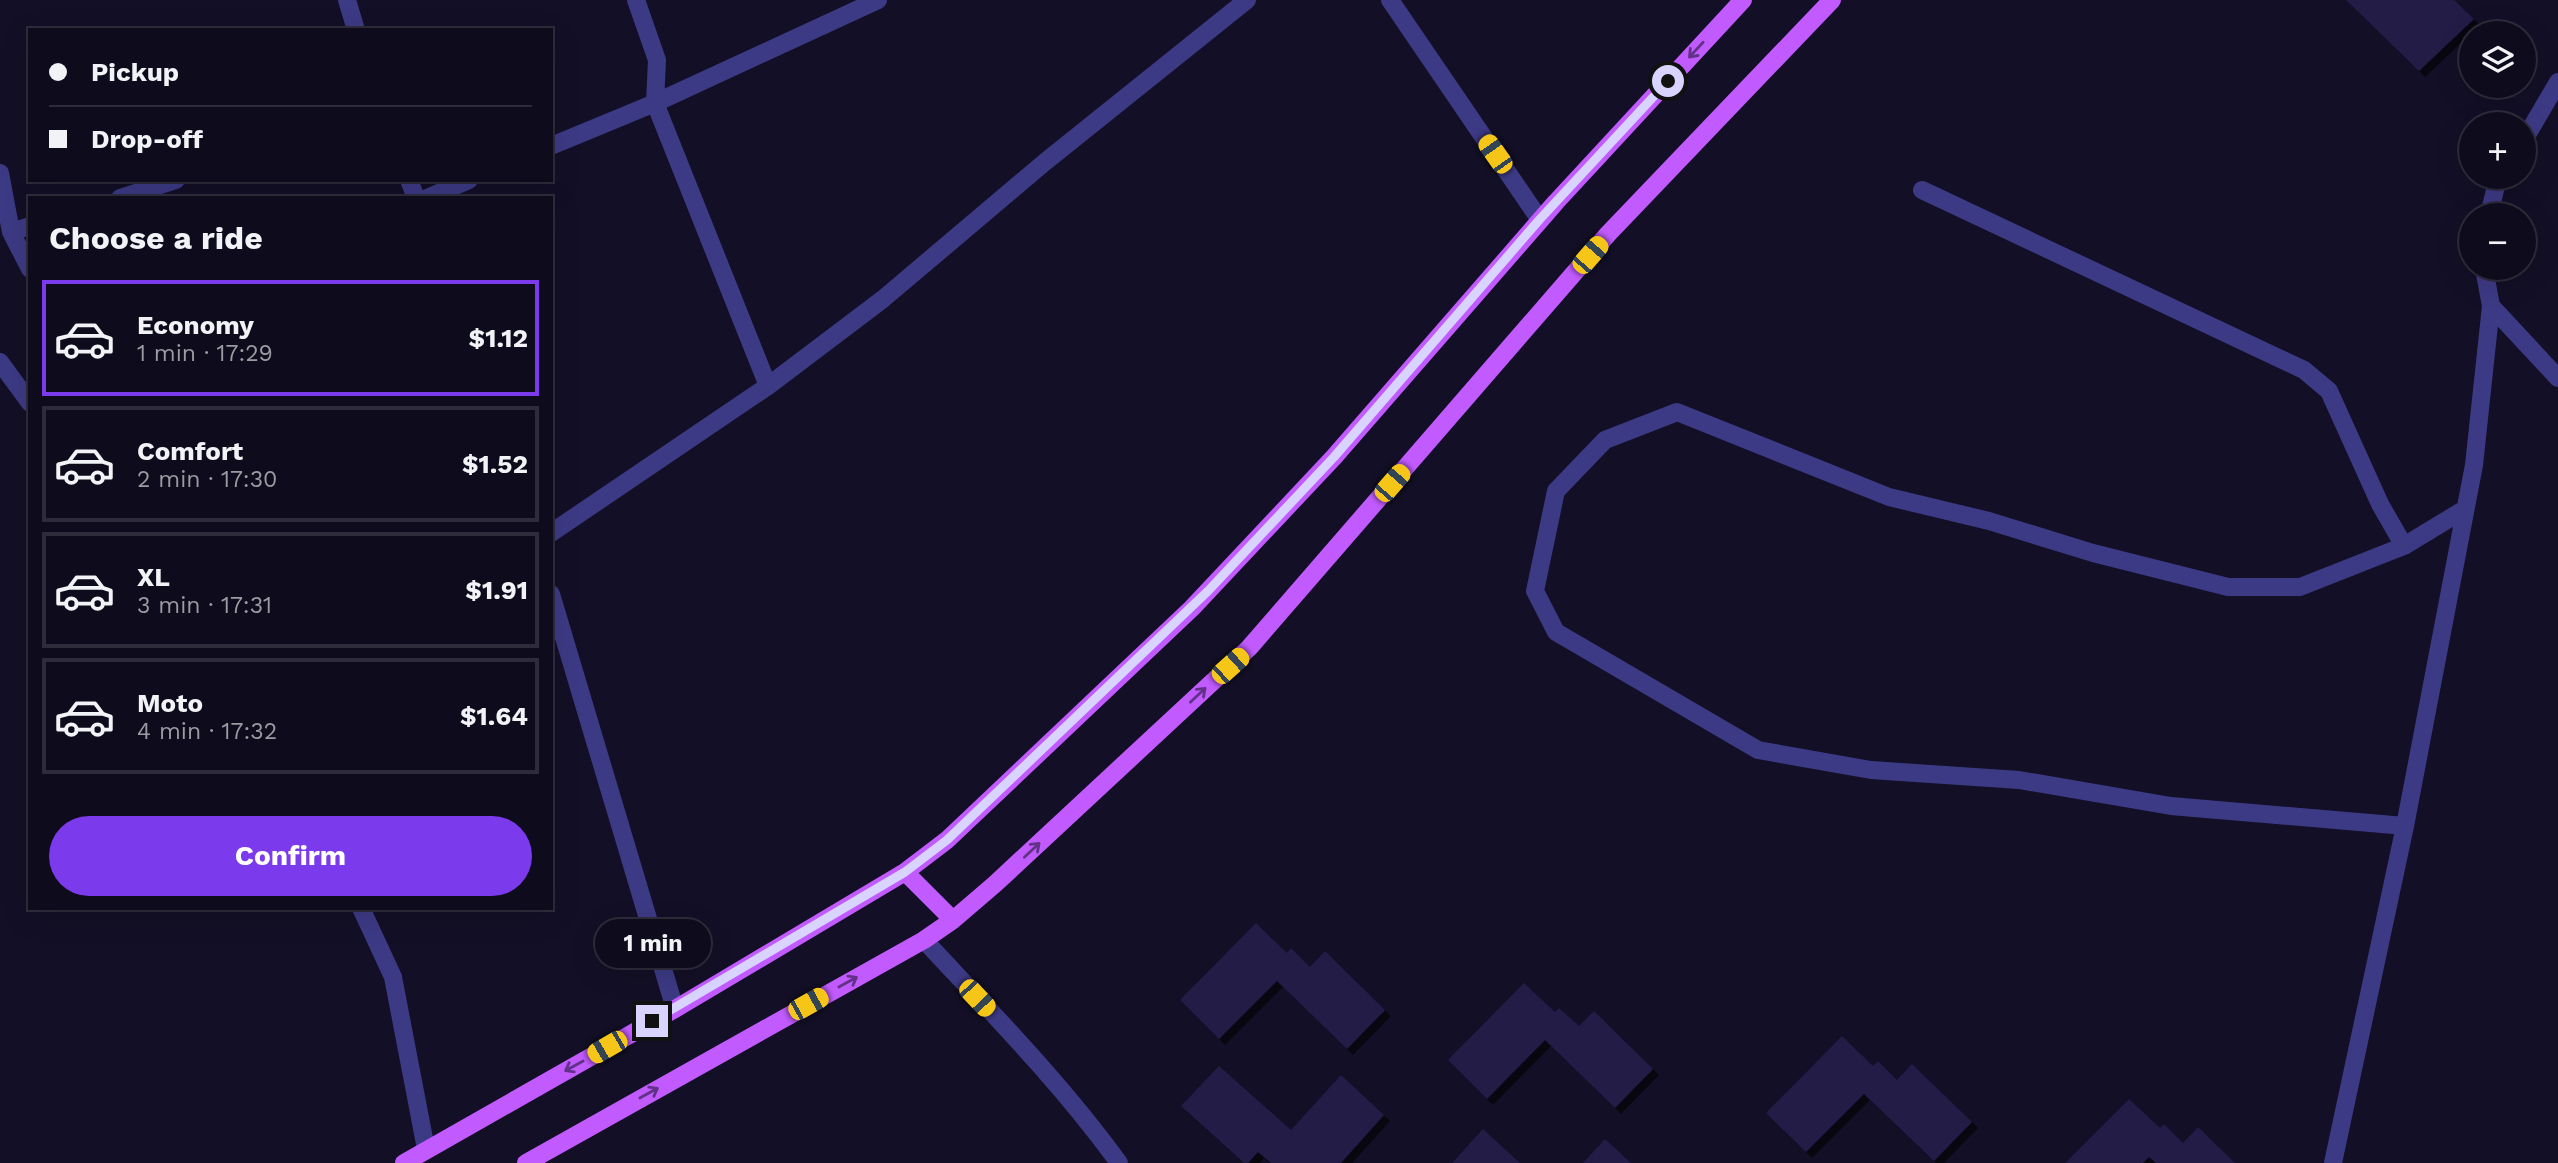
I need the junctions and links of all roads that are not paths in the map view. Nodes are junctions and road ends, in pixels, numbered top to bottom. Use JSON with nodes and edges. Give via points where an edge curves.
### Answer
{"nodes":[{"id":1,"x":346,"y":0,"type":"edge"},
{"id":2,"x":636,"y":0,"type":"edge"},
{"id":3,"x":878,"y":0,"type":"edge"},
{"id":4,"x":1247,"y":0,"type":"edge"},
{"id":5,"x":1390,"y":0,"type":"edge"},
{"id":6,"x":1743,"y":0,"type":"edge"},
{"id":7,"x":1832,"y":0,"type":"edge"},
{"id":8,"x":355,"y":28,"type":"edge"},
{"id":9,"x":2558,"y":82,"type":"edge"},
{"id":10,"x":656,"y":103,"type":"junction"},
{"id":11,"x":2536,"y":120,"type":"edge"},
{"id":12,"x":553,"y":145,"type":"edge"},
{"id":13,"x":0,"y":173,"type":"edge"},
{"id":14,"x":170,"y":182,"type":"edge"},
{"id":15,"x":464,"y":182,"type":"edge"},
{"id":16,"x":1922,"y":190,"type":"dead end"},
{"id":17,"x":126,"y":196,"type":"edge"},
{"id":18,"x":432,"y":196,"type":"edge"},
{"id":19,"x":1540,"y":219,"type":"junction"},
{"id":20,"x":28,"y":227,"type":"edge"},
{"id":21,"x":11,"y":232,"type":"junction"},
{"id":22,"x":28,"y":265,"type":"edge"},
{"id":23,"x":2486,"y":280,"type":"edge"},
{"id":24,"x":2491,"y":306,"type":"junction"},
{"id":25,"x":0,"y":362,"type":"edge"},
{"id":26,"x":2558,"y":378,"type":"edge"},
{"id":27,"x":768,"y":386,"type":"junction"},
{"id":28,"x":28,"y":400,"type":"edge"},
{"id":29,"x":2465,"y":509,"type":"junction"},
{"id":30,"x":553,"y":532,"type":"edge"},
{"id":31,"x":2404,"y":546,"type":"junction"},
{"id":32,"x":553,"y":601,"type":"edge"},
{"id":33,"x":2405,"y":826,"type":"junction"},
{"id":34,"x":905,"y":872,"type":"junction"},
{"id":35,"x":361,"y":910,"type":"edge"},
{"id":36,"x":953,"y":920,"type":"junction"},
{"id":37,"x":923,"y":940,"type":"junction"},
{"id":38,"x":675,"y":1009,"type":"junction"},
{"id":39,"x":426,"y":1149,"type":"junction"},
{"id":40,"x":404,"y":1163,"type":"edge"},
{"id":41,"x":526,"y":1163,"type":"edge"},
{"id":42,"x":1119,"y":1163,"type":"edge"},
{"id":43,"x":2333,"y":1163,"type":"edge"}],
"edges":[{"from":1,"to":8,"type":"street"},
{"from":2,"to":10,"type":"street","via":[[657,60]]},
{"from":3,"to":10,"type":"street"},
{"from":4,"to":27,"type":"street","via":[[883,299]]},
{"from":5,"to":19,"type":"street"},
{"from":6,"to":19,"type":"main road","one_way":true},
{"from":36,"to":7,"type":"main road","one_way":true,"via":[[1249,648],[1608,234]]},
{"from":9,"to":11,"type":"street"},
{"from":10,"to":12,"type":"street"},
{"from":10,"to":27,"type":"street"},
{"from":13,"to":21,"type":"street"},
{"from":14,"to":17,"type":"street"},
{"from":15,"to":18,"type":"street"},
{"from":16,"to":31,"type":"street","via":[[2304,370],[2329,391]]},
{"from":19,"to":34,"type":"main road","via":[[1334,457],[1192,608],[947,840]]},
{"from":20,"to":21,"type":"street"},
{"from":21,"to":22,"type":"street"},
{"from":23,"to":24,"type":"street"},
{"from":24,"to":26,"type":"street"},
{"from":24,"to":29,"type":"street"},
{"from":25,"to":28,"type":"street"},
{"from":27,"to":30,"type":"street"},
{"from":29,"to":31,"type":"street"},
{"from":29,"to":33,"type":"street"},
{"from":31,"to":33,"type":"street","via":[[2300,587],[2228,587],[1889,497],[1677,412],[1605,440],[1556,491],[1535,591],[1556,632],[1758,750],[1871,770],[2019,780],[2171,806]]},
{"from":32,"to":38,"type":"street"},
{"from":33,"to":43,"type":"street"},
{"from":34,"to":36,"type":"main road"},
{"from":34,"to":38,"type":"main road"},
{"from":35,"to":39,"type":"street","via":[[393,977]]},
{"from":36,"to":37,"type":"main road"},
{"from":41,"to":37,"type":"main road","one_way":true},
{"from":37,"to":42,"type":"street","via":[[1013,1036]]},
{"from":38,"to":39,"type":"main road","one_way":true},
{"from":39,"to":40,"type":"main road"}]}
